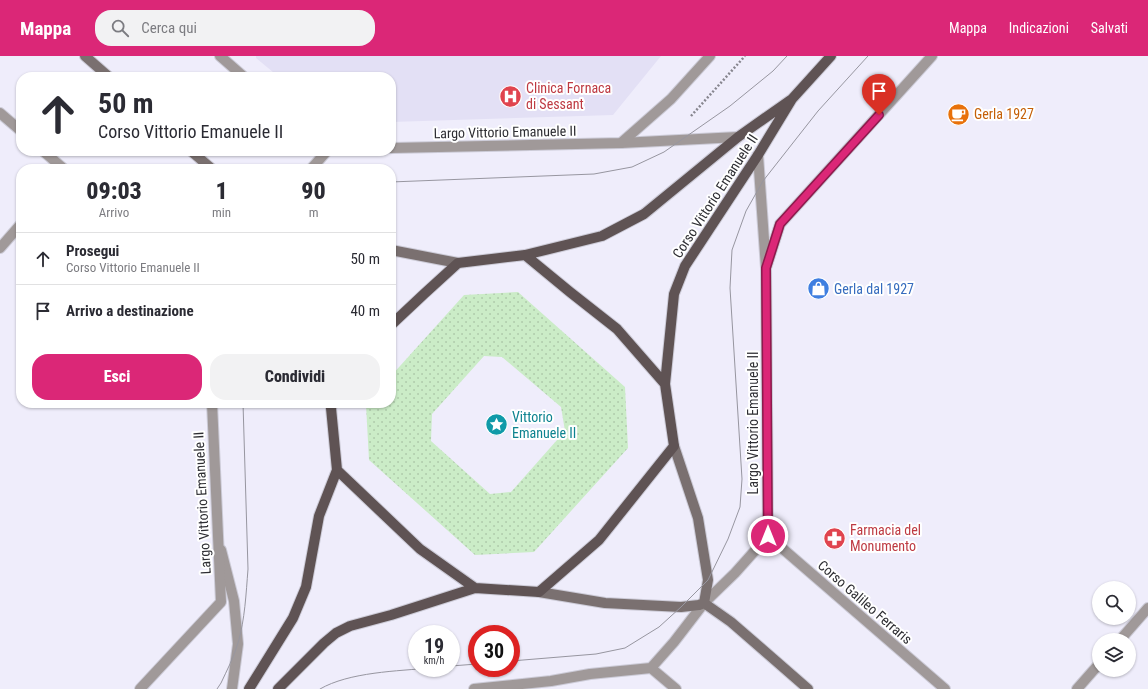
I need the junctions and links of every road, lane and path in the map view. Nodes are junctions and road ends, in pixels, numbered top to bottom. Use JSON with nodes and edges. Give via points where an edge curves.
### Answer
{"nodes":[{"id":1,"x":85,"y":56,"type":"edge"},
{"id":2,"x":220,"y":56,"type":"edge"},
{"id":3,"x":710,"y":56,"type":"edge"},
{"id":4,"x":745,"y":56,"type":"edge"},
{"id":5,"x":831,"y":56,"type":"edge"},
{"id":6,"x":932,"y":56,"type":"edge"},
{"id":7,"x":103,"y":72,"type":"edge"},
{"id":8,"x":238,"y":72,"type":"edge"},
{"id":9,"x":792,"y":100,"type":"junction"},
{"id":10,"x":0,"y":113,"type":"edge"},
{"id":11,"x":691,"y":116,"type":"dead end"},
{"id":12,"x":16,"y":127,"type":"edge"},
{"id":13,"x":738,"y":137,"type":"junction"},
{"id":14,"x":620,"y":143,"type":"junction"},
{"id":15,"x":396,"y":148,"type":"edge"},
{"id":16,"x":758,"y":155,"type":"junction"},
{"id":17,"x":49,"y":156,"type":"edge"},
{"id":18,"x":198,"y":156,"type":"edge"},
{"id":19,"x":323,"y":156,"type":"edge"},
{"id":20,"x":58,"y":164,"type":"edge"},
{"id":21,"x":206,"y":164,"type":"edge"},
{"id":22,"x":315,"y":164,"type":"edge"},
{"id":23,"x":16,"y":230,"type":"edge"},
{"id":24,"x":0,"y":248,"type":"edge"},
{"id":25,"x":396,"y":251,"type":"edge"},
{"id":26,"x":525,"y":255,"type":"junction"},
{"id":27,"x":458,"y":263,"type":"junction"},
{"id":28,"x":766,"y":268,"type":"junction"},
{"id":29,"x":396,"y":320,"type":"edge"},
{"id":30,"x":665,"y":384,"type":"junction"},
{"id":31,"x":212,"y":408,"type":"edge"},
{"id":32,"x":331,"y":408,"type":"edge"},
{"id":33,"x":674,"y":446,"type":"junction"},
{"id":34,"x":337,"y":470,"type":"junction"},
{"id":35,"x":217,"y":535,"type":"junction"},
{"id":36,"x":768,"y":536,"type":"junction"},
{"id":37,"x":475,"y":588,"type":"junction"},
{"id":38,"x":539,"y":592,"type":"junction"},
{"id":39,"x":704,"y":603,"type":"junction"},
{"id":40,"x":1148,"y":608,"type":"edge"},
{"id":41,"x":1126,"y":633,"type":"edge"},
{"id":42,"x":651,"y":668,"type":"junction"},
{"id":43,"x":1092,"y":672,"type":"edge"},
{"id":44,"x":140,"y":689,"type":"edge"},
{"id":45,"x":232,"y":689,"type":"edge"},
{"id":46,"x":249,"y":689,"type":"edge"},
{"id":47,"x":278,"y":689,"type":"edge"},
{"id":48,"x":474,"y":689,"type":"edge"},
{"id":49,"x":676,"y":689,"type":"edge"},
{"id":50,"x":808,"y":689,"type":"edge"},
{"id":51,"x":944,"y":689,"type":"edge"},
{"id":52,"x":1077,"y":689,"type":"edge"}],
"edges":[{"from":1,"to":7,"type":"street"},
{"from":2,"to":8,"type":"street"},
{"from":3,"to":14,"type":"street","via":[[671,99]]},
{"from":4,"to":11,"type":"path"},
{"from":5,"to":9,"type":"main road","name":"Corso Vittorio Emanuele II"},
{"from":6,"to":28,"type":"street","via":[[780,224]]},
{"from":9,"to":13,"type":"main road","name":"Corso Vittorio Emanuele II"},
{"from":9,"to":16,"type":"main road","name":"Corso Vittorio Emanuele II"},
{"from":10,"to":12,"type":"street"},
{"from":13,"to":14,"type":"street","name":"Largo Vittorio Emanuele II"},
{"from":13,"to":26,"type":"main road","name":"Corso Vittorio Emanuele II","via":[[644,214],[602,236]]},
{"from":14,"to":15,"type":"street","name":"Largo Vittorio Emanuele II"},
{"from":16,"to":28,"type":"street"},
{"from":16,"to":30,"type":"main road","name":"Corso Vittorio Emanuele II","via":[[685,266],[674,294]]},
{"from":17,"to":20,"type":"street"},
{"from":18,"to":21,"type":"street"},
{"from":19,"to":22,"type":"street"},
{"from":23,"to":24,"type":"street"},
{"from":25,"to":27,"type":"street"},
{"from":26,"to":27,"type":"main road"},
{"from":26,"to":30,"type":"main road","via":[[617,329]]},
{"from":27,"to":29,"type":"main road"},
{"from":28,"to":36,"type":"street","name":"Largo Vittorio Emanuele II"},
{"from":30,"to":33,"type":"main road"},
{"from":31,"to":35,"type":"street","name":"Largo Vittorio Emanuele II"},
{"from":32,"to":34,"type":"main road"},
{"from":33,"to":38,"type":"main road","via":[[599,540]]},
{"from":33,"to":39,"type":"street","via":[[698,518],[708,580]]},
{"from":34,"to":37,"type":"main road","via":[[420,550]]},
{"from":34,"to":46,"type":"main road","via":[[319,516],[306,587],[293,618]]},
{"from":35,"to":44,"type":"street","name":"Largo Vittorio Emanuele II","via":[[220,602]]},
{"from":35,"to":45,"type":"street","via":[[234,601],[238,644]]},
{"from":36,"to":39,"type":"street"},
{"from":36,"to":51,"type":"street","name":"Corso Galileo Ferraris"},
{"from":37,"to":38,"type":"main road"},
{"from":37,"to":47,"type":"main road","via":[[350,626],[336,633]]},
{"from":38,"to":39,"type":"street","via":[[605,603],[681,606]]},
{"from":39,"to":42,"type":"street"},
{"from":39,"to":50,"type":"street","via":[[731,622]]},
{"from":40,"to":41,"type":"street"},
{"from":42,"to":48,"type":"street"},
{"from":42,"to":49,"type":"street"},
{"from":43,"to":52,"type":"street"}]}
